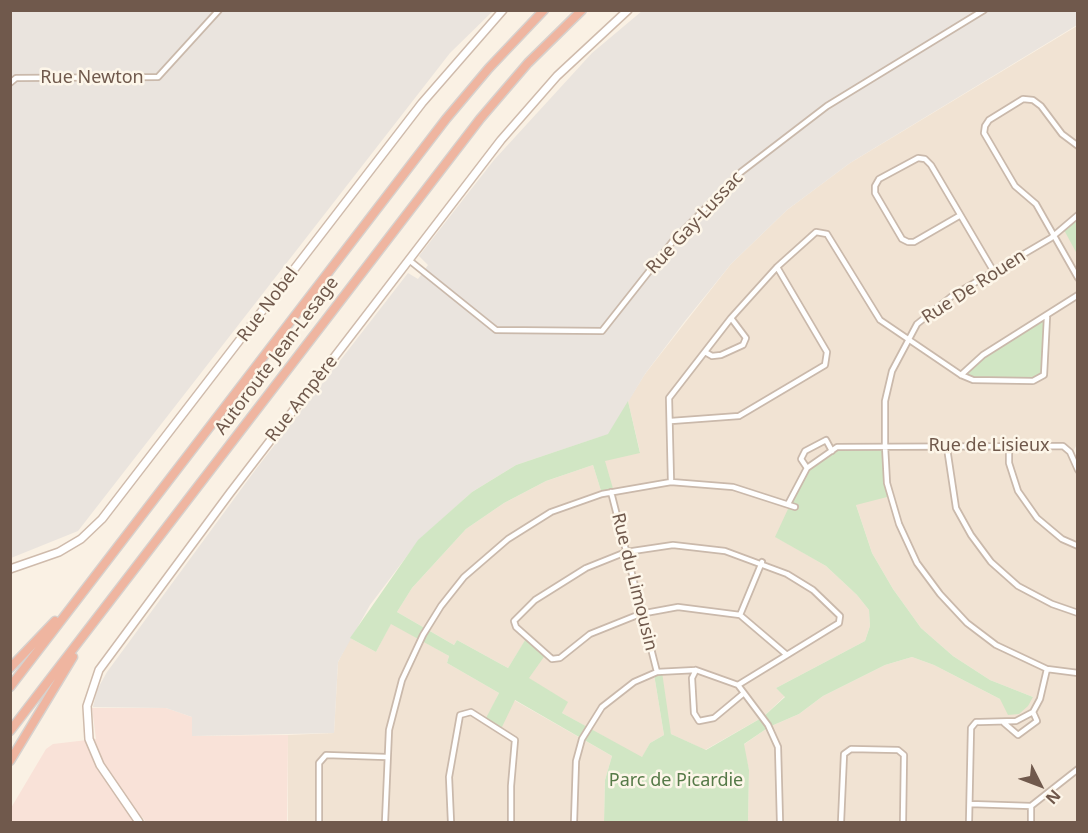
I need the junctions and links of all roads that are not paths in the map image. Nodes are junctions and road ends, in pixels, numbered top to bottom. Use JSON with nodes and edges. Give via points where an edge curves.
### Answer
{"nodes":[{"id":1,"x":219,"y":10,"type":"edge"},
{"id":2,"x":503,"y":10,"type":"edge"},
{"id":3,"x":544,"y":10,"type":"edge"},
{"id":4,"x":582,"y":10,"type":"edge"},
{"id":5,"x":628,"y":10,"type":"edge"},
{"id":6,"x":984,"y":10,"type":"edge"},
{"id":7,"x":10,"y":83,"type":"edge"},
{"id":8,"x":1077,"y":147,"type":"edge"},
{"id":9,"x":1077,"y":215,"type":"edge"},
{"id":10,"x":959,"y":216,"type":"junction"},
{"id":11,"x":1053,"y":236,"type":"junction"},
{"id":12,"x":409,"y":260,"type":"junction"},
{"id":13,"x":777,"y":267,"type":"junction"},
{"id":14,"x":994,"y":272,"type":"junction"},
{"id":15,"x":1077,"y":278,"type":"edge"},
{"id":16,"x":1077,"y":295,"type":"edge"},
{"id":17,"x":1047,"y":317,"type":"junction"},
{"id":18,"x":731,"y":318,"type":"junction"},
{"id":19,"x":906,"y":340,"type":"junction"},
{"id":20,"x":705,"y":352,"type":"junction"},
{"id":21,"x":961,"y":375,"type":"junction"},
{"id":22,"x":671,"y":421,"type":"junction"},
{"id":23,"x":885,"y":446,"type":"junction"},
{"id":24,"x":1010,"y":447,"type":"junction"},
{"id":25,"x":947,"y":448,"type":"junction"},
{"id":26,"x":832,"y":451,"type":"junction"},
{"id":27,"x":807,"y":468,"type":"junction"},
{"id":28,"x":1077,"y":470,"type":"edge"},
{"id":29,"x":671,"y":482,"type":"junction"},
{"id":30,"x":610,"y":492,"type":"junction"},
{"id":31,"x":788,"y":504,"type":"junction"},
{"id":32,"x":795,"y":507,"type":"dead end"},
{"id":33,"x":1077,"y":546,"type":"edge"},
{"id":34,"x":626,"y":552,"type":"junction"},
{"id":35,"x":762,"y":562,"type":"junction"},
{"id":36,"x":10,"y":569,"type":"edge"},
{"id":37,"x":88,"y":586,"type":"junction"},
{"id":38,"x":102,"y":611,"type":"junction"},
{"id":39,"x":1077,"y":613,"type":"edge"},
{"id":40,"x":640,"y":614,"type":"junction"},
{"id":41,"x":740,"y":615,"type":"junction"},
{"id":42,"x":787,"y":655,"type":"junction"},
{"id":43,"x":10,"y":668,"type":"edge"},
{"id":44,"x":1047,"y":669,"type":"junction"},
{"id":45,"x":696,"y":670,"type":"junction"},
{"id":46,"x":657,"y":672,"type":"junction"},
{"id":47,"x":1077,"y":673,"type":"edge"},
{"id":48,"x":738,"y":685,"type":"junction"},
{"id":49,"x":10,"y":687,"type":"edge"},
{"id":50,"x":744,"y":693,"type":"junction"},
{"id":51,"x":1033,"y":712,"type":"junction"},
{"id":52,"x":1004,"y":723,"type":"junction"},
{"id":53,"x":10,"y":731,"type":"edge"},
{"id":54,"x":386,"y":758,"type":"junction"},
{"id":55,"x":10,"y":761,"type":"edge"},
{"id":56,"x":1077,"y":769,"type":"edge"},
{"id":57,"x":970,"y":804,"type":"junction"},
{"id":58,"x":1031,"y":807,"type":"junction"},
{"id":59,"x":139,"y":822,"type":"edge"},
{"id":60,"x":319,"y":822,"type":"edge"},
{"id":61,"x":385,"y":822,"type":"edge"},
{"id":62,"x":451,"y":822,"type":"edge"},
{"id":63,"x":511,"y":822,"type":"edge"},
{"id":64,"x":574,"y":822,"type":"edge"},
{"id":65,"x":780,"y":822,"type":"edge"},
{"id":66,"x":841,"y":822,"type":"edge"},
{"id":67,"x":903,"y":822,"type":"edge"},
{"id":68,"x":969,"y":822,"type":"edge"},
{"id":69,"x":1031,"y":822,"type":"edge"}],
"edges":[{"from":1,"to":7,"type":"street","name":"Rue Newton","via":[[158,77],[16,78]]},
{"from":2,"to":36,"type":"street","name":"Rue Nobel","via":[[418,109],[109,511],[64,550]]},
{"from":3,"to":37,"type":"highway","name":"Autoroute Jean-Lesage","via":[[446,119]]},
{"from":4,"to":38,"type":"highway","name":"Autoroute Jean-Lesage","via":[[528,63],[480,119]]},
{"from":5,"to":12,"type":"street","name":"Rue Ampère","via":[[527,109]]},
{"from":6,"to":12,"type":"street","name":"Rue Gay-Lussac","via":[[827,106],[741,172],[674,241],[602,331],[496,330]]},
{"from":8,"to":11,"type":"street","via":[[1033,100],[1023,99],[985,126],[984,133],[1015,186],[1036,204]]},
{"from":9,"to":11,"type":"street","name":"Rue De Rouen"},
{"from":10,"to":10,"type":"street","via":[[908,242],[902,239],[875,193],[875,186],[879,179],[918,158],[925,159]]},
{"from":10,"to":14,"type":"street"},
{"from":11,"to":14,"type":"street","name":"Rue De Rouen"},
{"from":11,"to":15,"type":"street"},
{"from":12,"to":59,"type":"street","name":"Rue Ampère","via":[[224,501],[94,681],[86,710],[90,743]]},
{"from":13,"to":18,"type":"street"},
{"from":13,"to":19,"type":"street","via":[[816,232],[827,234],[880,320]]},
{"from":13,"to":22,"type":"street","via":[[827,352],[825,365],[739,416]]},
{"from":14,"to":19,"type":"street","name":"Rue De Rouen","via":[[952,296],[916,324]]},
{"from":16,"to":17,"type":"street"},
{"from":17,"to":21,"type":"street","via":[[982,355]]},
{"from":17,"to":21,"type":"street","via":[[1046,368],[1038,380],[974,380]]},
{"from":18,"to":20,"type":"street"},
{"from":18,"to":20,"type":"street","via":[[746,338],[743,345],[721,355]]},
{"from":19,"to":21,"type":"street"},
{"from":19,"to":23,"type":"street","name":"Rue De Rouen","via":[[892,370],[885,401]]},
{"from":20,"to":22,"type":"street","via":[[669,398]]},
{"from":22,"to":29,"type":"street"},
{"from":23,"to":25,"type":"street","name":"Rue de Lisieux"},
{"from":23,"to":26,"type":"street","name":"Rue de Lisieux","via":[[837,447]]},
{"from":23,"to":44,"type":"street","name":"Rue De Rouen","via":[[887,483],[899,524],[917,563],[967,623],[996,645]]},
{"from":24,"to":25,"type":"street","name":"Rue de Lisieux"},
{"from":24,"to":28,"type":"street","name":"Rue de Lisieux","via":[[1063,446],[1071,452]]},
{"from":24,"to":33,"type":"street","via":[[1009,463],[1018,491],[1037,518]]},
{"from":25,"to":39,"type":"street","via":[[956,508],[991,562],[1018,586]]},
{"from":26,"to":27,"type":"street"},
{"from":26,"to":27,"type":"street","via":[[826,440],[805,452],[801,459]]},
{"from":27,"to":31,"type":"street"},
{"from":29,"to":30,"type":"street"},
{"from":29,"to":31,"type":"street","via":[[733,487]]},
{"from":30,"to":34,"type":"street","name":"Rue du Limousin"},
{"from":30,"to":54,"type":"street","via":[[551,512],[508,539],[464,577],[423,634],[402,680]]},
{"from":31,"to":32,"type":"street"},
{"from":34,"to":35,"type":"street","via":[[673,545],[725,551]]},
{"from":34,"to":40,"type":"street","name":"Rue du Limousin"},
{"from":34,"to":40,"type":"street","via":[[578,573],[535,600],[514,621],[552,659],[561,658],[590,634]]},
{"from":35,"to":41,"type":"street"},
{"from":35,"to":42,"type":"street","via":[[813,590],[840,616],[839,623]]},
{"from":37,"to":43,"type":"highway"},
{"from":37,"to":49,"type":"highway","name":"Autoroute Jean-Lesage"},
{"from":38,"to":53,"type":"highway","name":"Autoroute Jean-Lesage"},
{"from":38,"to":55,"type":"highway"},
{"from":40,"to":41,"type":"street","via":[[678,607]]},
{"from":40,"to":46,"type":"street","name":"Rue du Limousin"},
{"from":41,"to":42,"type":"street"},
{"from":42,"to":48,"type":"street"},
{"from":44,"to":47,"type":"street","name":"Rue De Rouen"},
{"from":44,"to":51,"type":"street"},
{"from":45,"to":46,"type":"street"},
{"from":45,"to":48,"type":"street"},
{"from":45,"to":50,"type":"street","via":[[692,690],[694,713],[699,721],[714,717]]},
{"from":46,"to":64,"type":"street","via":[[634,682],[602,707],[584,735],[576,761]]},
{"from":48,"to":50,"type":"street"},
{"from":50,"to":65,"type":"street","via":[[768,725],[778,747]]},
{"from":51,"to":52,"type":"street","via":[[1016,722]]},
{"from":51,"to":52,"type":"street","via":[[1037,721],[1018,735]]},
{"from":52,"to":57,"type":"street","via":[[975,722],[971,728]]},
{"from":54,"to":60,"type":"street","via":[[327,755],[319,763]]},
{"from":54,"to":61,"type":"street"},
{"from":56,"to":58,"type":"street"},
{"from":57,"to":58,"type":"street"},
{"from":57,"to":68,"type":"street"},
{"from":58,"to":69,"type":"street"},
{"from":62,"to":63,"type":"street","via":[[449,777],[460,715],[471,712],[515,740]]},
{"from":66,"to":67,"type":"street","via":[[844,754],[851,748],[898,750],[904,755]]}]}
